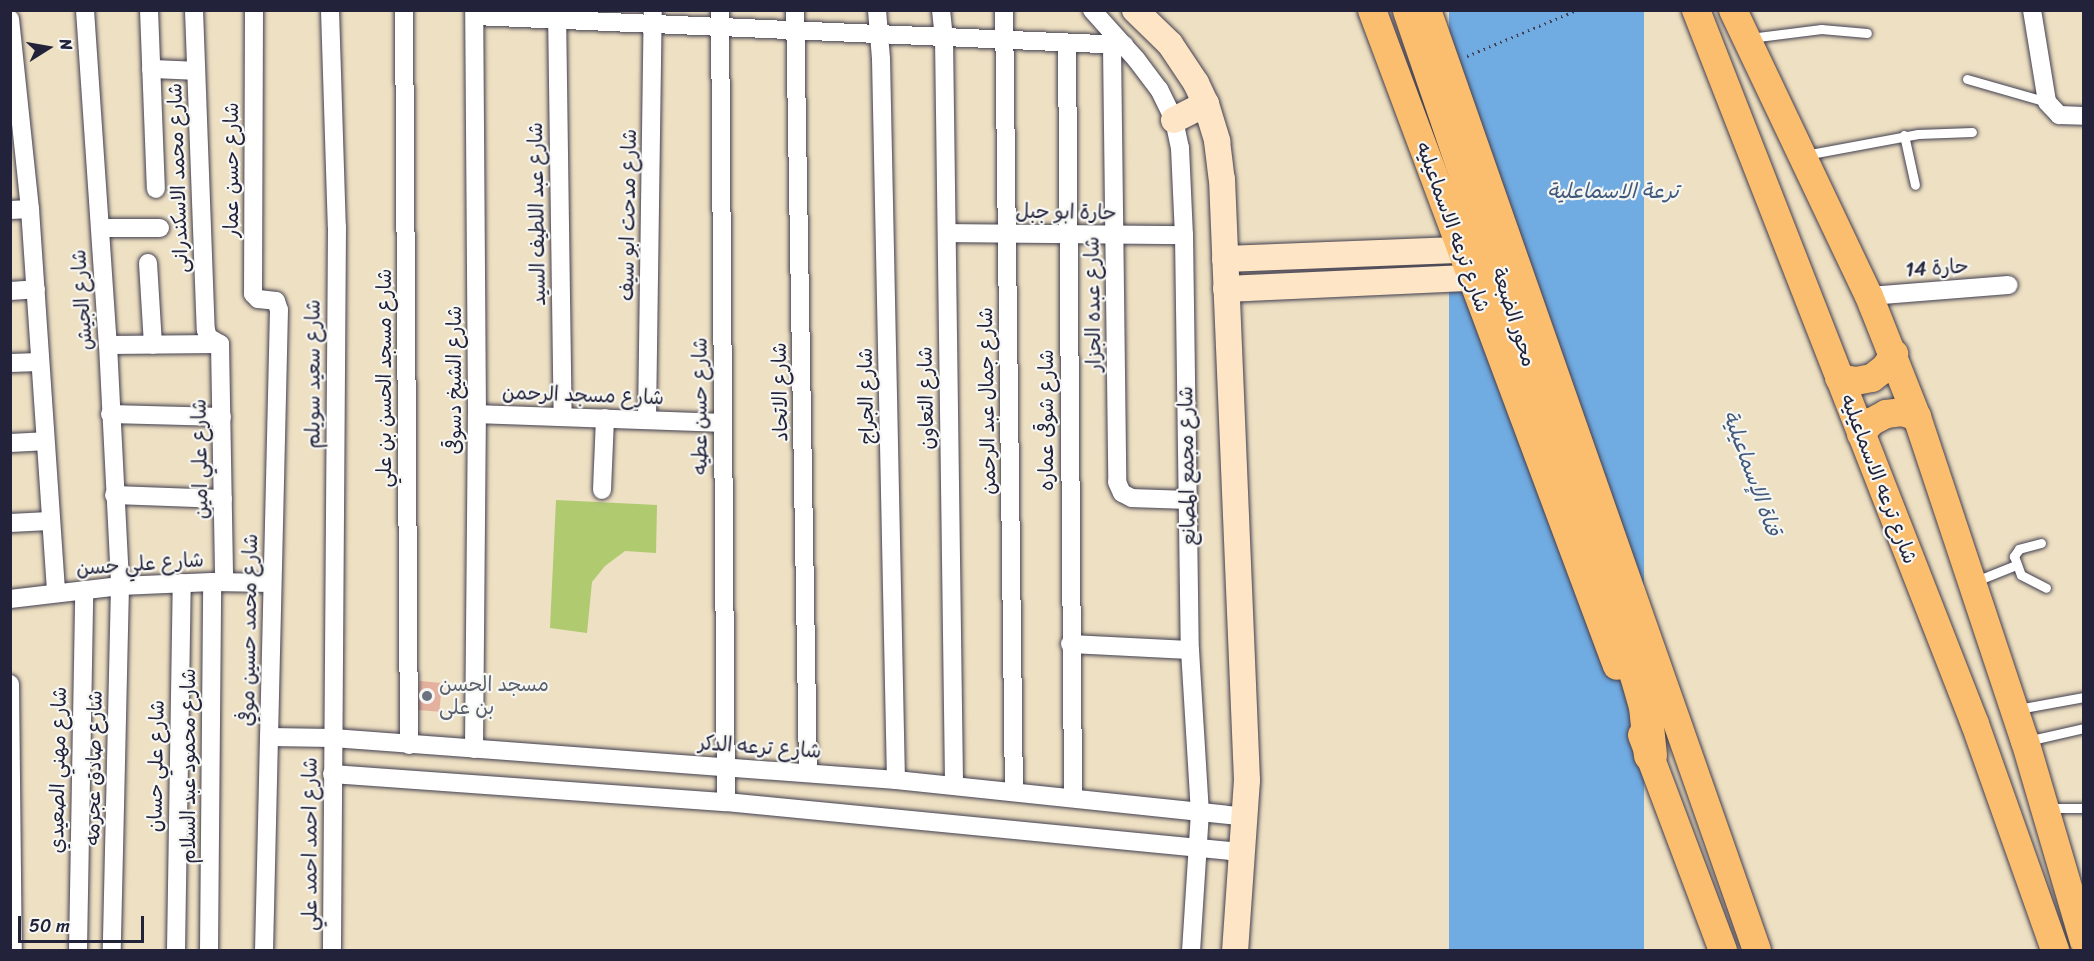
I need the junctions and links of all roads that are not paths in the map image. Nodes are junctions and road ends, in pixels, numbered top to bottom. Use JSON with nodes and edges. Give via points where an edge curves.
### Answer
{"nodes":[{"id":1,"x":85,"y":10,"type":"edge"},
{"id":2,"x":149,"y":10,"type":"edge"},
{"id":3,"x":194,"y":10,"type":"edge"},
{"id":4,"x":254,"y":10,"type":"edge"},
{"id":5,"x":330,"y":10,"type":"edge"},
{"id":6,"x":404,"y":10,"type":"edge"},
{"id":7,"x":795,"y":10,"type":"edge"},
{"id":8,"x":877,"y":10,"type":"edge"},
{"id":9,"x":941,"y":10,"type":"edge"},
{"id":10,"x":1004,"y":10,"type":"edge"},
{"id":11,"x":1092,"y":10,"type":"edge"},
{"id":12,"x":1135,"y":10,"type":"edge"},
{"id":13,"x":1372,"y":10,"type":"edge"},
{"id":14,"x":1409,"y":10,"type":"edge"},
{"id":15,"x":1427,"y":10,"type":"edge"},
{"id":16,"x":1696,"y":10,"type":"edge"},
{"id":17,"x":1733,"y":10,"type":"edge"},
{"id":18,"x":2032,"y":10,"type":"edge"},
{"id":19,"x":474,"y":13,"type":"edge"},
{"id":20,"x":557,"y":15,"type":"edge"},
{"id":21,"x":586,"y":16,"type":"edge"},
{"id":22,"x":653,"y":17,"type":"edge"},
{"id":23,"x":10,"y":19,"type":"edge"},
{"id":24,"x":721,"y":19,"type":"edge"},
{"id":25,"x":797,"y":31,"type":"junction"},
{"id":26,"x":1867,"y":33,"type":"dead end"},
{"id":27,"x":880,"y":35,"type":"junction"},
{"id":28,"x":944,"y":38,"type":"junction"},
{"id":29,"x":1747,"y":38,"type":"junction"},
{"id":30,"x":1005,"y":40,"type":"junction"},
{"id":31,"x":1067,"y":43,"type":"junction"},
{"id":32,"x":1118,"y":45,"type":"junction"},
{"id":33,"x":12,"y":52,"type":"edge"},
{"id":34,"x":151,"y":69,"type":"junction"},
{"id":35,"x":196,"y":71,"type":"junction"},
{"id":36,"x":1967,"y":79,"type":"dead end"},
{"id":37,"x":1206,"y":104,"type":"junction"},
{"id":38,"x":2051,"y":107,"type":"junction"},
{"id":39,"x":2084,"y":116,"type":"edge"},
{"id":40,"x":1174,"y":120,"type":"junction"},
{"id":41,"x":1972,"y":132,"type":"dead end"},
{"id":42,"x":17,"y":133,"type":"edge"},
{"id":43,"x":1904,"y":135,"type":"junction"},
{"id":44,"x":1803,"y":155,"type":"junction"},
{"id":45,"x":1915,"y":185,"type":"dead end"},
{"id":46,"x":156,"y":189,"type":"dead end"},
{"id":47,"x":30,"y":209,"type":"junction"},
{"id":48,"x":10,"y":210,"type":"edge"},
{"id":49,"x":100,"y":228,"type":"junction"},
{"id":50,"x":160,"y":228,"type":"dead end"},
{"id":51,"x":947,"y":233,"type":"junction"},
{"id":52,"x":1007,"y":233,"type":"junction"},
{"id":53,"x":1067,"y":234,"type":"junction"},
{"id":54,"x":1114,"y":235,"type":"junction"},
{"id":55,"x":1184,"y":235,"type":"junction"},
{"id":56,"x":1463,"y":250,"type":"junction"},
{"id":57,"x":1225,"y":259,"type":"junction"},
{"id":58,"x":148,"y":263,"type":"dead end"},
{"id":59,"x":1472,"y":278,"type":"junction"},
{"id":60,"x":2009,"y":285,"type":"dead end"},
{"id":61,"x":36,"y":289,"type":"junction"},
{"id":62,"x":1226,"y":289,"type":"junction"},
{"id":63,"x":10,"y":291,"type":"edge"},
{"id":64,"x":1869,"y":296,"type":"junction"},
{"id":65,"x":279,"y":310,"type":"joint"},
{"id":66,"x":217,"y":342,"type":"junction"},
{"id":67,"x":108,"y":345,"type":"junction"},
{"id":68,"x":153,"y":345,"type":"junction"},
{"id":69,"x":1894,"y":354,"type":"junction"},
{"id":70,"x":40,"y":362,"type":"junction"},
{"id":71,"x":10,"y":363,"type":"edge"},
{"id":72,"x":1839,"y":378,"type":"junction"},
{"id":73,"x":110,"y":414,"type":"junction"},
{"id":74,"x":477,"y":414,"type":"junction"},
{"id":75,"x":222,"y":417,"type":"junction"},
{"id":76,"x":563,"y":417,"type":"junction"},
{"id":77,"x":1917,"y":417,"type":"junction"},
{"id":78,"x":605,"y":418,"type":"junction"},
{"id":79,"x":647,"y":420,"type":"junction"},
{"id":80,"x":723,"y":423,"type":"junction"},
{"id":81,"x":1861,"y":434,"type":"junction"},
{"id":82,"x":44,"y":441,"type":"junction"},
{"id":83,"x":10,"y":443,"type":"edge"},
{"id":84,"x":602,"y":490,"type":"dead end"},
{"id":85,"x":114,"y":495,"type":"junction"},
{"id":86,"x":223,"y":499,"type":"junction"},
{"id":87,"x":1188,"y":500,"type":"junction"},
{"id":88,"x":49,"y":521,"type":"junction"},
{"id":89,"x":10,"y":523,"type":"edge"},
{"id":90,"x":2041,"y":543,"type":"dead end"},
{"id":91,"x":2016,"y":565,"type":"junction"},
{"id":92,"x":218,"y":582,"type":"junction"},
{"id":93,"x":1971,"y":582,"type":"junction"},
{"id":94,"x":182,"y":583,"type":"junction"},
{"id":95,"x":273,"y":583,"type":"junction"},
{"id":96,"x":120,"y":586,"type":"junction"},
{"id":97,"x":2046,"y":588,"type":"dead end"},
{"id":98,"x":84,"y":590,"type":"junction"},
{"id":99,"x":56,"y":593,"type":"junction"},
{"id":100,"x":10,"y":600,"type":"edge"},
{"id":101,"x":1070,"y":644,"type":"junction"},
{"id":102,"x":1190,"y":650,"type":"junction"},
{"id":103,"x":10,"y":684,"type":"edge"},
{"id":104,"x":11,"y":697,"type":"edge"},
{"id":105,"x":2084,"y":697,"type":"edge"},
{"id":106,"x":2015,"y":710,"type":"junction"},
{"id":107,"x":2084,"y":728,"type":"edge"},
{"id":108,"x":269,"y":737,"type":"junction"},
{"id":109,"x":333,"y":738,"type":"junction"},
{"id":110,"x":2025,"y":741,"type":"junction"},
{"id":111,"x":409,"y":744,"type":"junction"},
{"id":112,"x":474,"y":749,"type":"junction"},
{"id":113,"x":1650,"y":755,"type":"junction"},
{"id":114,"x":728,"y":766,"type":"junction"},
{"id":115,"x":11,"y":768,"type":"edge"},
{"id":116,"x":808,"y":773,"type":"junction"},
{"id":117,"x":332,"y":774,"type":"junction"},
{"id":118,"x":896,"y":780,"type":"junction"},
{"id":119,"x":954,"y":785,"type":"junction"},
{"id":120,"x":1014,"y":791,"type":"junction"},
{"id":121,"x":1073,"y":797,"type":"junction"},
{"id":122,"x":726,"y":802,"type":"junction"},
{"id":123,"x":2044,"y":808,"type":"junction"},
{"id":124,"x":2084,"y":808,"type":"edge"},
{"id":125,"x":1200,"y":812,"type":"junction"},
{"id":126,"x":1246,"y":817,"type":"junction"},
{"id":127,"x":11,"y":827,"type":"edge"},
{"id":128,"x":1198,"y":848,"type":"junction"},
{"id":129,"x":1241,"y":852,"type":"junction"},
{"id":130,"x":11,"y":897,"type":"edge"},
{"id":131,"x":2084,"y":942,"type":"edge"},
{"id":132,"x":13,"y":951,"type":"edge"},
{"id":133,"x":78,"y":951,"type":"edge"},
{"id":134,"x":112,"y":951,"type":"edge"},
{"id":135,"x":176,"y":951,"type":"edge"},
{"id":136,"x":209,"y":951,"type":"edge"},
{"id":137,"x":264,"y":951,"type":"edge"},
{"id":138,"x":332,"y":951,"type":"edge"},
{"id":139,"x":1191,"y":951,"type":"edge"},
{"id":140,"x":1235,"y":951,"type":"edge"},
{"id":141,"x":1723,"y":951,"type":"edge"},
{"id":142,"x":1757,"y":951,"type":"edge"},
{"id":143,"x":2055,"y":951,"type":"edge"}],
"edges":[{"from":1,"to":49,"type":"street","name":"شارع الجيش"},
{"from":2,"to":34,"type":"street"},
{"from":3,"to":35,"type":"street","name":"شارع محمد الاسكندرانى"},
{"from":4,"to":65,"type":"street","name":"شارع حسن عمار","via":[[253,294],[276,301]]},
{"from":5,"to":109,"type":"street","name":"شارع سعيد سويلم","via":[[336,168]]},
{"from":6,"to":111,"type":"street","name":"شارع مسجد الحسن بن علي"},
{"from":7,"to":25,"type":"street","name":"شارع الاتحاد"},
{"from":8,"to":27,"type":"street","name":"شارع الجراج"},
{"from":9,"to":28,"type":"street","name":"شارع التعاون"},
{"from":10,"to":30,"type":"street","name":"شارع جمال عبد الرحمن"},
{"from":11,"to":32,"type":"street","name":"شارع مجمع المصانع"},
{"from":12,"to":37,"type":"street","via":[[1170,44]]},
{"from":13,"to":56,"type":"main road","name":"شارع ترعه الاسماعيليه"},
{"from":14,"to":113,"type":"highway","name":"محور الضبعة","via":[[1620,623],[1645,706]]},
{"from":15,"to":142,"type":"main road"},
{"from":16,"to":72,"type":"main road","name":"شارع ترعه الاسماعيليه"},
{"from":17,"to":29,"type":"main road"},
{"from":18,"to":38,"type":"street"},
{"from":19,"to":20,"type":"street"},
{"from":19,"to":74,"type":"street","name":"شارع الشيخ دسوقى"},
{"from":20,"to":21,"type":"street"},
{"from":20,"to":76,"type":"street","name":"شارع عبد اللطيف السيد"},
{"from":21,"to":22,"type":"street"},
{"from":22,"to":24,"type":"street"},
{"from":22,"to":79,"type":"street","name":"شارع مدحت ابو سيف"},
{"from":23,"to":33,"type":"street"},
{"from":24,"to":25,"type":"street"},
{"from":24,"to":80,"type":"street","name":"شارع حسن عطيه"},
{"from":25,"to":27,"type":"street"},
{"from":25,"to":116,"type":"street","name":"شارع الاتحاد"},
{"from":26,"to":29,"type":"lane","via":[[1821,29]]},
{"from":27,"to":28,"type":"street"},
{"from":27,"to":118,"type":"street","name":"شارع الجراج"},
{"from":28,"to":30,"type":"street"},
{"from":28,"to":51,"type":"street","name":"شارع التعاون"},
{"from":29,"to":44,"type":"main road"},
{"from":30,"to":31,"type":"street"},
{"from":30,"to":52,"type":"street","name":"شارع جمال عبد الرحمن"},
{"from":31,"to":32,"type":"street"},
{"from":31,"to":53,"type":"street","name":"شارع شوقى عماره"},
{"from":32,"to":40,"type":"street","name":"شارع مجمع المصانع","via":[[1154,81]]},
{"from":32,"to":54,"type":"street","name":"شارع عبده الجزار"},
{"from":33,"to":42,"type":"street"},
{"from":34,"to":35,"type":"street"},
{"from":34,"to":46,"type":"street"},
{"from":35,"to":66,"type":"street","name":"شارع محمد الاسكندرانى","via":[[206,330],[208,337]]},
{"from":36,"to":38,"type":"lane"},
{"from":37,"to":40,"type":"street"},
{"from":37,"to":57,"type":"street","via":[[1217,141],[1222,179]]},
{"from":38,"to":39,"type":"street","via":[[2064,116]]},
{"from":40,"to":55,"type":"street","name":"شارع مجمع المصانع","via":[[1183,173]]},
{"from":41,"to":43,"type":"lane"},
{"from":42,"to":47,"type":"street"},
{"from":43,"to":44,"type":"lane"},
{"from":43,"to":45,"type":"lane"},
{"from":44,"to":64,"type":"main road"},
{"from":47,"to":48,"type":"street"},
{"from":47,"to":61,"type":"street"},
{"from":49,"to":50,"type":"street"},
{"from":49,"to":67,"type":"street","name":"شارع الجيش"},
{"from":51,"to":52,"type":"street","name":"حارة ابو جبل"},
{"from":51,"to":119,"type":"street","name":"شارع التعاون"},
{"from":52,"to":53,"type":"street","name":"حارة ابو جبل"},
{"from":52,"to":120,"type":"street","name":"شارع جمال عبد الرحمن"},
{"from":53,"to":54,"type":"street","name":"حارة ابو جبل"},
{"from":53,"to":101,"type":"street","name":"شارع شوقى عماره"},
{"from":54,"to":55,"type":"street","name":"حارة ابو جبل"},
{"from":54,"to":87,"type":"street","name":"شارع عبده الجزار","via":[[1119,487],[1132,498]]},
{"from":55,"to":87,"type":"street","name":"شارع مجمع المصانع"},
{"from":56,"to":57,"type":"street"},
{"from":56,"to":59,"type":"main road","name":"شارع ترعه الاسماعيليه"},
{"from":57,"to":62,"type":"street"},
{"from":58,"to":68,"type":"street"},
{"from":59,"to":62,"type":"street"},
{"from":59,"to":113,"type":"main road","name":"شارع ترعه الاسماعيليه"},
{"from":60,"to":64,"type":"street","name":"حارة 14"},
{"from":61,"to":63,"type":"street"},
{"from":61,"to":70,"type":"street"},
{"from":62,"to":126,"type":"street"},
{"from":64,"to":69,"type":"main road"},
{"from":65,"to":95,"type":"street","name":"شارع محمد حسين موفي"},
{"from":66,"to":68,"type":"street"},
{"from":66,"to":75,"type":"street","name":"شارع علي امين"},
{"from":67,"to":68,"type":"street"},
{"from":67,"to":73,"type":"street","name":"شارع الجيش"},
{"from":69,"to":72,"type":"main road","via":[[1872,378]]},
{"from":69,"to":77,"type":"main road"},
{"from":70,"to":71,"type":"street"},
{"from":70,"to":82,"type":"street"},
{"from":72,"to":81,"type":"main road","name":"شارع ترعه الاسماعيليه"},
{"from":73,"to":75,"type":"street"},
{"from":73,"to":85,"type":"street","name":"شارع الجيش"},
{"from":74,"to":76,"type":"street","name":"شارع مسجد الرحمن"},
{"from":74,"to":112,"type":"street","name":"شارع الشيخ دسوقى"},
{"from":75,"to":86,"type":"street","name":"شارع علي امين"},
{"from":76,"to":78,"type":"street","name":"شارع مسجد الرحمن"},
{"from":77,"to":81,"type":"main road","via":[[1902,412],[1886,414],[1871,422]]},
{"from":77,"to":93,"type":"main road"},
{"from":78,"to":79,"type":"street","name":"شارع مسجد الرحمن"},
{"from":78,"to":84,"type":"street"},
{"from":79,"to":80,"type":"street","name":"شارع مسجد الرحمن"},
{"from":80,"to":114,"type":"street","name":"شارع حسن عطيه"},
{"from":81,"to":143,"type":"main road","name":"شارع ترعه الاسماعيليه","via":[[1975,724]]},
{"from":82,"to":83,"type":"street"},
{"from":82,"to":88,"type":"street"},
{"from":85,"to":86,"type":"street"},
{"from":85,"to":96,"type":"street","name":"شارع الجيش"},
{"from":86,"to":92,"type":"street","name":"شارع علي امين"},
{"from":87,"to":102,"type":"street","name":"شارع مجمع المصانع"},
{"from":88,"to":89,"type":"street"},
{"from":88,"to":99,"type":"street"},
{"from":90,"to":91,"type":"lane","via":[[2016,551]]},
{"from":91,"to":93,"type":"lane"},
{"from":91,"to":97,"type":"lane","via":[[2026,580]]},
{"from":92,"to":94,"type":"street","name":"شارع علي حسن"},
{"from":92,"to":95,"type":"street","name":"شارع علي حسن"},
{"from":92,"to":136,"type":"street","name":"شارع محمود عبد السلام"},
{"from":93,"to":106,"type":"main road"},
{"from":94,"to":96,"type":"street","name":"شارع علي حسن"},
{"from":94,"to":135,"type":"street","name":"شارع علي حسان"},
{"from":95,"to":108,"type":"street","name":"شارع محمد حسين موفي"},
{"from":96,"to":98,"type":"street","name":"شارع علي حسن"},
{"from":96,"to":134,"type":"street","name":"شارع صادق عجرمه"},
{"from":98,"to":99,"type":"street","name":"شارع علي حسن"},
{"from":98,"to":133,"type":"street","name":"شارع مهني الصعيدي"},
{"from":99,"to":100,"type":"street","name":"شارع علي حسن"},
{"from":101,"to":102,"type":"street"},
{"from":101,"to":121,"type":"street","name":"شارع شوقى عماره"},
{"from":102,"to":125,"type":"street","name":"شارع مجمع المصانع"},
{"from":103,"to":104,"type":"street"},
{"from":104,"to":115,"type":"street"},
{"from":105,"to":106,"type":"lane"},
{"from":106,"to":110,"type":"main road"},
{"from":107,"to":110,"type":"lane"},
{"from":108,"to":109,"type":"street","name":"شارع ترعه الدكر"},
{"from":108,"to":137,"type":"street","name":"شارع محمد حسين موفي"},
{"from":109,"to":111,"type":"street","name":"شارع ترعه الدكر"},
{"from":109,"to":117,"type":"street","name":"شارع احمد احمد علي"},
{"from":110,"to":123,"type":"main road"},
{"from":111,"to":112,"type":"street","name":"شارع ترعه الدكر"},
{"from":112,"to":114,"type":"street","name":"شارع ترعه الدكر"},
{"from":113,"to":141,"type":"main road","name":"شارع ترعه الاسماعيليه"},
{"from":114,"to":116,"type":"street","name":"شارع ترعه الدكر"},
{"from":114,"to":122,"type":"street","name":"شارع حسن عطيه"},
{"from":115,"to":127,"type":"street"},
{"from":116,"to":118,"type":"street","name":"شارع ترعه الدكر"},
{"from":117,"to":122,"type":"street"},
{"from":117,"to":138,"type":"street","name":"شارع احمد احمد علي"},
{"from":118,"to":119,"type":"street","name":"شارع ترعه الدكر"},
{"from":119,"to":120,"type":"street","name":"شارع ترعه الدكر"},
{"from":120,"to":121,"type":"street","name":"شارع ترعه الدكر"},
{"from":121,"to":125,"type":"street","name":"شارع ترعه الدكر"},
{"from":122,"to":128,"type":"street"},
{"from":123,"to":124,"type":"lane"},
{"from":123,"to":131,"type":"main road"},
{"from":125,"to":126,"type":"street","name":"شارع ترعه الدكر"},
{"from":125,"to":128,"type":"street","name":"شارع مجمع المصانع"},
{"from":126,"to":129,"type":"street"},
{"from":127,"to":130,"type":"street"},
{"from":128,"to":129,"type":"street"},
{"from":128,"to":139,"type":"street","name":"شارع مجمع المصانع"},
{"from":129,"to":140,"type":"street"},
{"from":130,"to":132,"type":"street"}]}
